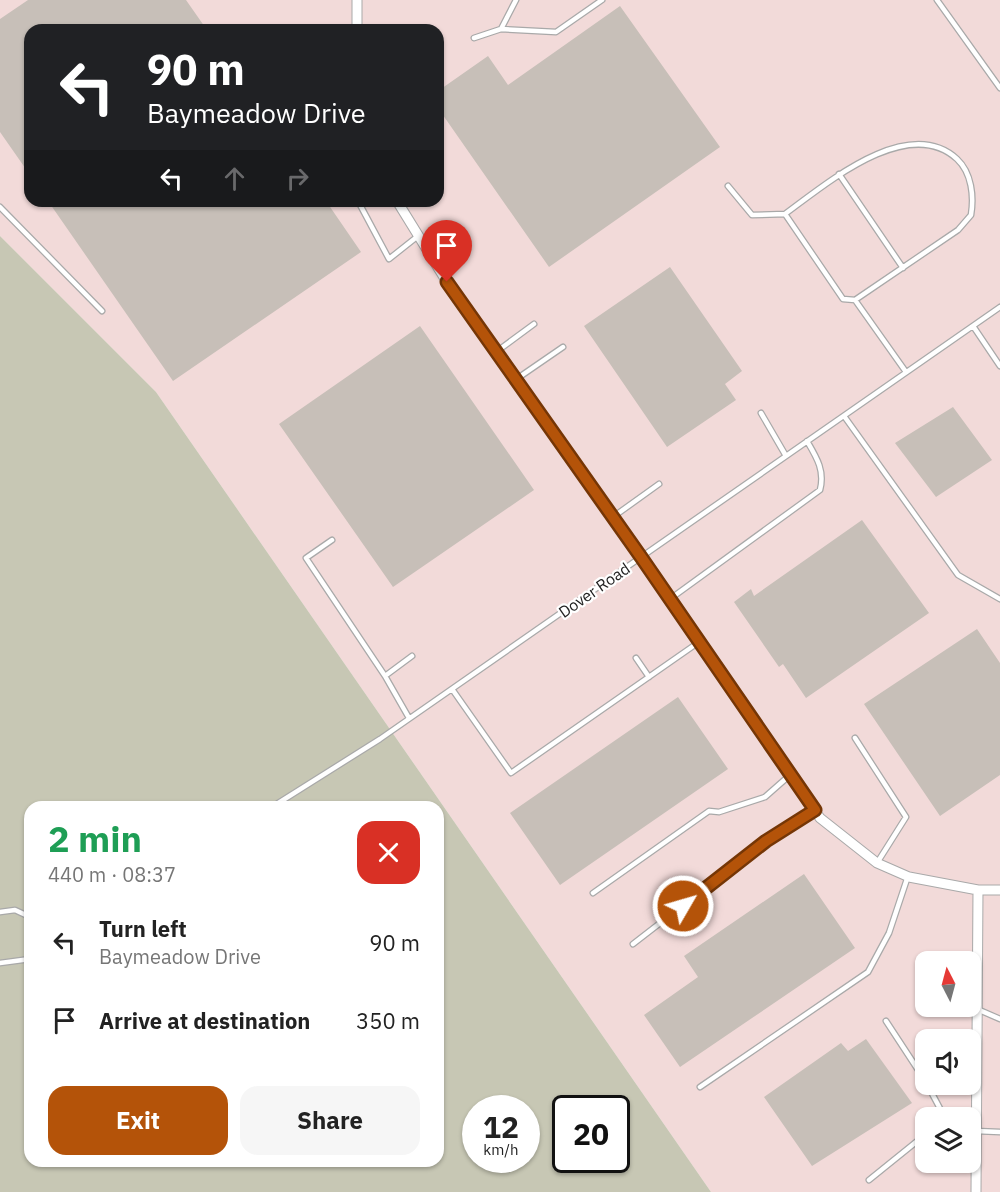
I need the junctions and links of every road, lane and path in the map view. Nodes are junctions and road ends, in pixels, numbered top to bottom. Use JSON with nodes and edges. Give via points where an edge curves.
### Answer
{"nodes":[{"id":1,"x":357,"y":0,"type":"edge"},
{"id":2,"x":516,"y":0,"type":"edge"},
{"id":3,"x":602,"y":0,"type":"edge"},
{"id":4,"x":937,"y":0,"type":"edge"},
{"id":5,"x":357,"y":24,"type":"edge"},
{"id":6,"x":501,"y":29,"type":"junction"},
{"id":7,"x":474,"y":38,"type":"dead end"},
{"id":8,"x":1000,"y":88,"type":"edge"},
{"id":9,"x":838,"y":174,"type":"junction"},
{"id":10,"x":728,"y":186,"type":"dead end"},
{"id":11,"x":0,"y":207,"type":"edge"},
{"id":12,"x":361,"y":207,"type":"edge"},
{"id":13,"x":401,"y":207,"type":"edge"},
{"id":14,"x":785,"y":214,"type":"junction"},
{"id":15,"x":418,"y":236,"type":"junction"},
{"id":16,"x":903,"y":268,"type":"junction"},
{"id":17,"x":855,"y":300,"type":"junction"},
{"id":18,"x":1000,"y":307,"type":"edge"},
{"id":19,"x":102,"y":311,"type":"dead end"},
{"id":20,"x":534,"y":324,"type":"dead end"},
{"id":21,"x":973,"y":326,"type":"junction"},
{"id":22,"x":562,"y":347,"type":"dead end"},
{"id":23,"x":496,"y":352,"type":"junction"},
{"id":24,"x":1000,"y":366,"type":"edge"},
{"id":25,"x":906,"y":372,"type":"junction"},
{"id":26,"x":515,"y":380,"type":"junction"},
{"id":27,"x":761,"y":413,"type":"dead end"},
{"id":28,"x":844,"y":416,"type":"junction"},
{"id":29,"x":807,"y":441,"type":"junction"},
{"id":30,"x":786,"y":456,"type":"junction"},
{"id":31,"x":659,"y":484,"type":"dead end"},
{"id":32,"x":612,"y":517,"type":"junction"},
{"id":33,"x":332,"y":540,"type":"dead end"},
{"id":34,"x":641,"y":557,"type":"junction"},
{"id":35,"x":670,"y":599,"type":"junction"},
{"id":36,"x":1000,"y":599,"type":"edge"},
{"id":37,"x":699,"y":642,"type":"junction"},
{"id":38,"x":412,"y":656,"type":"dead end"},
{"id":39,"x":636,"y":658,"type":"dead end"},
{"id":40,"x":385,"y":676,"type":"junction"},
{"id":41,"x":649,"y":677,"type":"junction"},
{"id":42,"x":452,"y":689,"type":"junction"},
{"id":43,"x":409,"y":718,"type":"junction"},
{"id":44,"x":855,"y":738,"type":"dead end"},
{"id":45,"x":790,"y":775,"type":"junction"},
{"id":46,"x":281,"y":801,"type":"edge"},
{"id":47,"x":815,"y":810,"type":"junction"},
{"id":48,"x":877,"y":863,"type":"junction"},
{"id":49,"x":908,"y":876,"type":"junction"},
{"id":50,"x":978,"y":890,"type":"junction"},
{"id":51,"x":1000,"y":890,"type":"edge"},
{"id":52,"x":594,"y":893,"type":"dead end"},
{"id":53,"x":0,"y":912,"type":"edge"},
{"id":54,"x":24,"y":914,"type":"edge"},
{"id":55,"x":633,"y":944,"type":"dead end"},
{"id":56,"x":977,"y":951,"type":"edge"},
{"id":57,"x":24,"y":961,"type":"edge"},
{"id":58,"x":0,"y":963,"type":"edge"},
{"id":59,"x":981,"y":1011,"type":"edge"},
{"id":60,"x":977,"y":1017,"type":"edge"},
{"id":61,"x":1000,"y":1019,"type":"edge"},
{"id":62,"x":886,"y":1021,"type":"dead end"},
{"id":63,"x":915,"y":1066,"type":"edge"},
{"id":64,"x":700,"y":1088,"type":"dead end"},
{"id":65,"x":973,"y":1107,"type":"edge"},
{"id":66,"x":981,"y":1131,"type":"edge"},
{"id":67,"x":1000,"y":1132,"type":"edge"},
{"id":68,"x":915,"y":1143,"type":"edge"},
{"id":69,"x":976,"y":1173,"type":"edge"},
{"id":70,"x":869,"y":1180,"type":"dead end"},
{"id":71,"x":976,"y":1192,"type":"edge"}],
"edges":[{"from":1,"to":5,"type":"street"},
{"from":2,"to":6,"type":"lane"},
{"from":3,"to":6,"type":"lane","via":[[556,32]]},
{"from":4,"to":8,"type":"lane"},
{"from":6,"to":7,"type":"lane"},
{"from":9,"to":14,"type":"lane"},
{"from":9,"to":16,"type":"lane"},
{"from":9,"to":16,"type":"lane","via":[[894,147],[924,144],[946,149],[960,163],[972,186],[971,215],[958,230]]},
{"from":10,"to":14,"type":"lane","via":[[752,215]]},
{"from":11,"to":19,"type":"lane"},
{"from":12,"to":15,"type":"lane","via":[[389,259]]},
{"from":13,"to":15,"type":"street"},
{"from":14,"to":17,"type":"lane","via":[[843,299]]},
{"from":15,"to":23,"type":"street"},
{"from":16,"to":17,"type":"lane"},
{"from":17,"to":25,"type":"lane"},
{"from":18,"to":21,"type":"lane","name":"Dover Road"},
{"from":20,"to":23,"type":"lane"},
{"from":21,"to":24,"type":"lane"},
{"from":21,"to":25,"type":"lane","name":"Dover Road"},
{"from":22,"to":26,"type":"lane"},
{"from":23,"to":26,"type":"street"},
{"from":25,"to":28,"type":"lane","name":"Dover Road"},
{"from":26,"to":32,"type":"street"},
{"from":27,"to":30,"type":"lane"},
{"from":28,"to":29,"type":"lane","name":"Dover Road"},
{"from":28,"to":36,"type":"lane","via":[[958,575]]},
{"from":29,"to":30,"type":"lane","name":"Dover Road"},
{"from":29,"to":35,"type":"lane","via":[[819,461],[823,478],[820,490]]},
{"from":30,"to":34,"type":"lane","name":"Dover Road"},
{"from":31,"to":32,"type":"lane"},
{"from":32,"to":34,"type":"street"},
{"from":33,"to":40,"type":"lane","via":[[306,558]]},
{"from":34,"to":35,"type":"street"},
{"from":34,"to":42,"type":"lane","name":"Dover Road"},
{"from":35,"to":37,"type":"street"},
{"from":37,"to":41,"type":"lane"},
{"from":37,"to":45,"type":"street"},
{"from":38,"to":40,"type":"lane"},
{"from":39,"to":41,"type":"lane"},
{"from":40,"to":43,"type":"lane"},
{"from":41,"to":42,"type":"lane","via":[[511,773]]},
{"from":42,"to":43,"type":"lane","name":"Dover Road"},
{"from":43,"to":46,"type":"lane","name":"Dover Road"},
{"from":44,"to":48,"type":"lane","via":[[906,817]]},
{"from":45,"to":47,"type":"street"},
{"from":45,"to":52,"type":"lane","via":[[765,797],[718,812],[709,811]]},
{"from":47,"to":48,"type":"street"},
{"from":47,"to":55,"type":"lane","via":[[766,841]]},
{"from":48,"to":49,"type":"street"},
{"from":49,"to":50,"type":"street"},
{"from":49,"to":64,"type":"lane","via":[[889,933],[868,972]]},
{"from":50,"to":51,"type":"street"},
{"from":50,"to":56,"type":"street"},
{"from":53,"to":54,"type":"lane","via":[[15,910]]},
{"from":57,"to":58,"type":"lane"},
{"from":59,"to":61,"type":"lane"},
{"from":60,"to":65,"type":"street"},
{"from":62,"to":63,"type":"lane"},
{"from":66,"to":67,"type":"lane"},
{"from":68,"to":70,"type":"lane"},
{"from":69,"to":71,"type":"street"}]}
